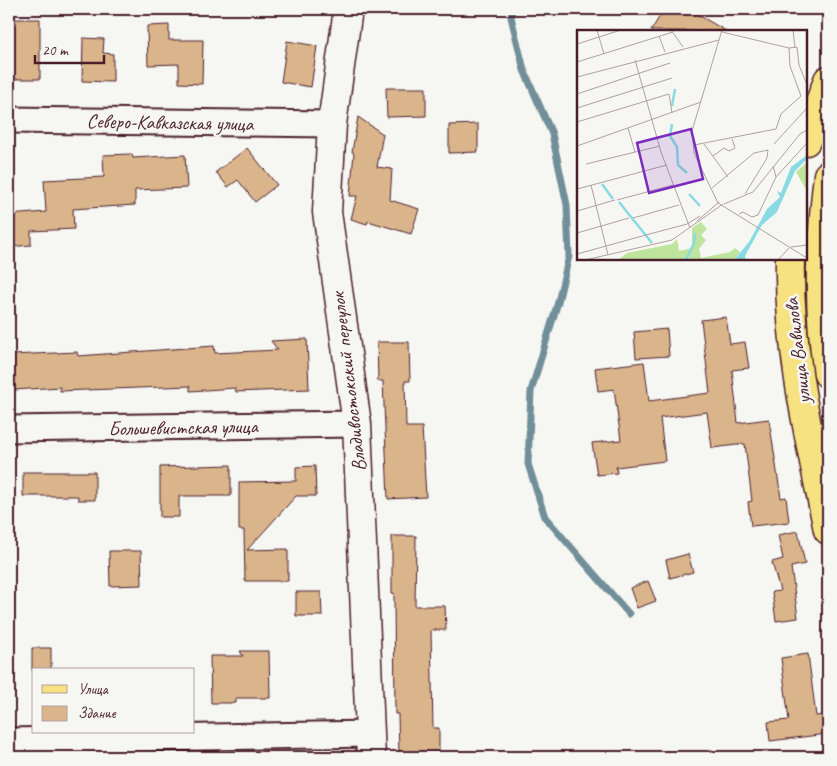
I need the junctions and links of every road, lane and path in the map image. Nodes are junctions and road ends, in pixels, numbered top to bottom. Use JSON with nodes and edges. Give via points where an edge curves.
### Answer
{"nodes":[{"id":1,"x":348,"y":9,"type":"edge"},
{"id":2,"x":828,"y":80,"type":"edge"},
{"id":3,"x":9,"y":120,"type":"edge"},
{"id":4,"x":332,"y":124,"type":"junction"},
{"id":5,"x":807,"y":138,"type":"edge"},
{"id":6,"x":828,"y":175,"type":"edge"},
{"id":7,"x":824,"y":241,"type":"edge"},
{"id":8,"x":790,"y":260,"type":"edge"},
{"id":9,"x":828,"y":374,"type":"edge"},
{"id":10,"x":357,"y":424,"type":"junction"},
{"id":11,"x":9,"y":429,"type":"edge"},
{"id":12,"x":828,"y":530,"type":"edge"},
{"id":13,"x":9,"y":741,"type":"edge"},
{"id":14,"x":371,"y":746,"type":"edge"}],
"edges":[{"from":1,"to":4,"type":"street","name":"Владивостокский переулок"},
{"from":2,"to":5,"type":"main road"},
{"from":3,"to":4,"type":"street","name":"Северо-Кавказская улица"},
{"from":4,"to":10,"type":"street","name":"Владивостокский переулок","via":[[327,212]]},
{"from":6,"to":7,"type":"main road","name":"улица Вавилова"},
{"from":7,"to":9,"type":"main road","name":"улица Вавилова","via":[[819,289]]},
{"from":8,"to":12,"type":"main road","name":"улица Вавилова","via":[[789,293],[802,401]]},
{"from":10,"to":11,"type":"street","name":"Большевистская улица"},
{"from":10,"to":14,"type":"street","name":"Владивостокский переулок"},
{"from":13,"to":14,"type":"street"}]}
